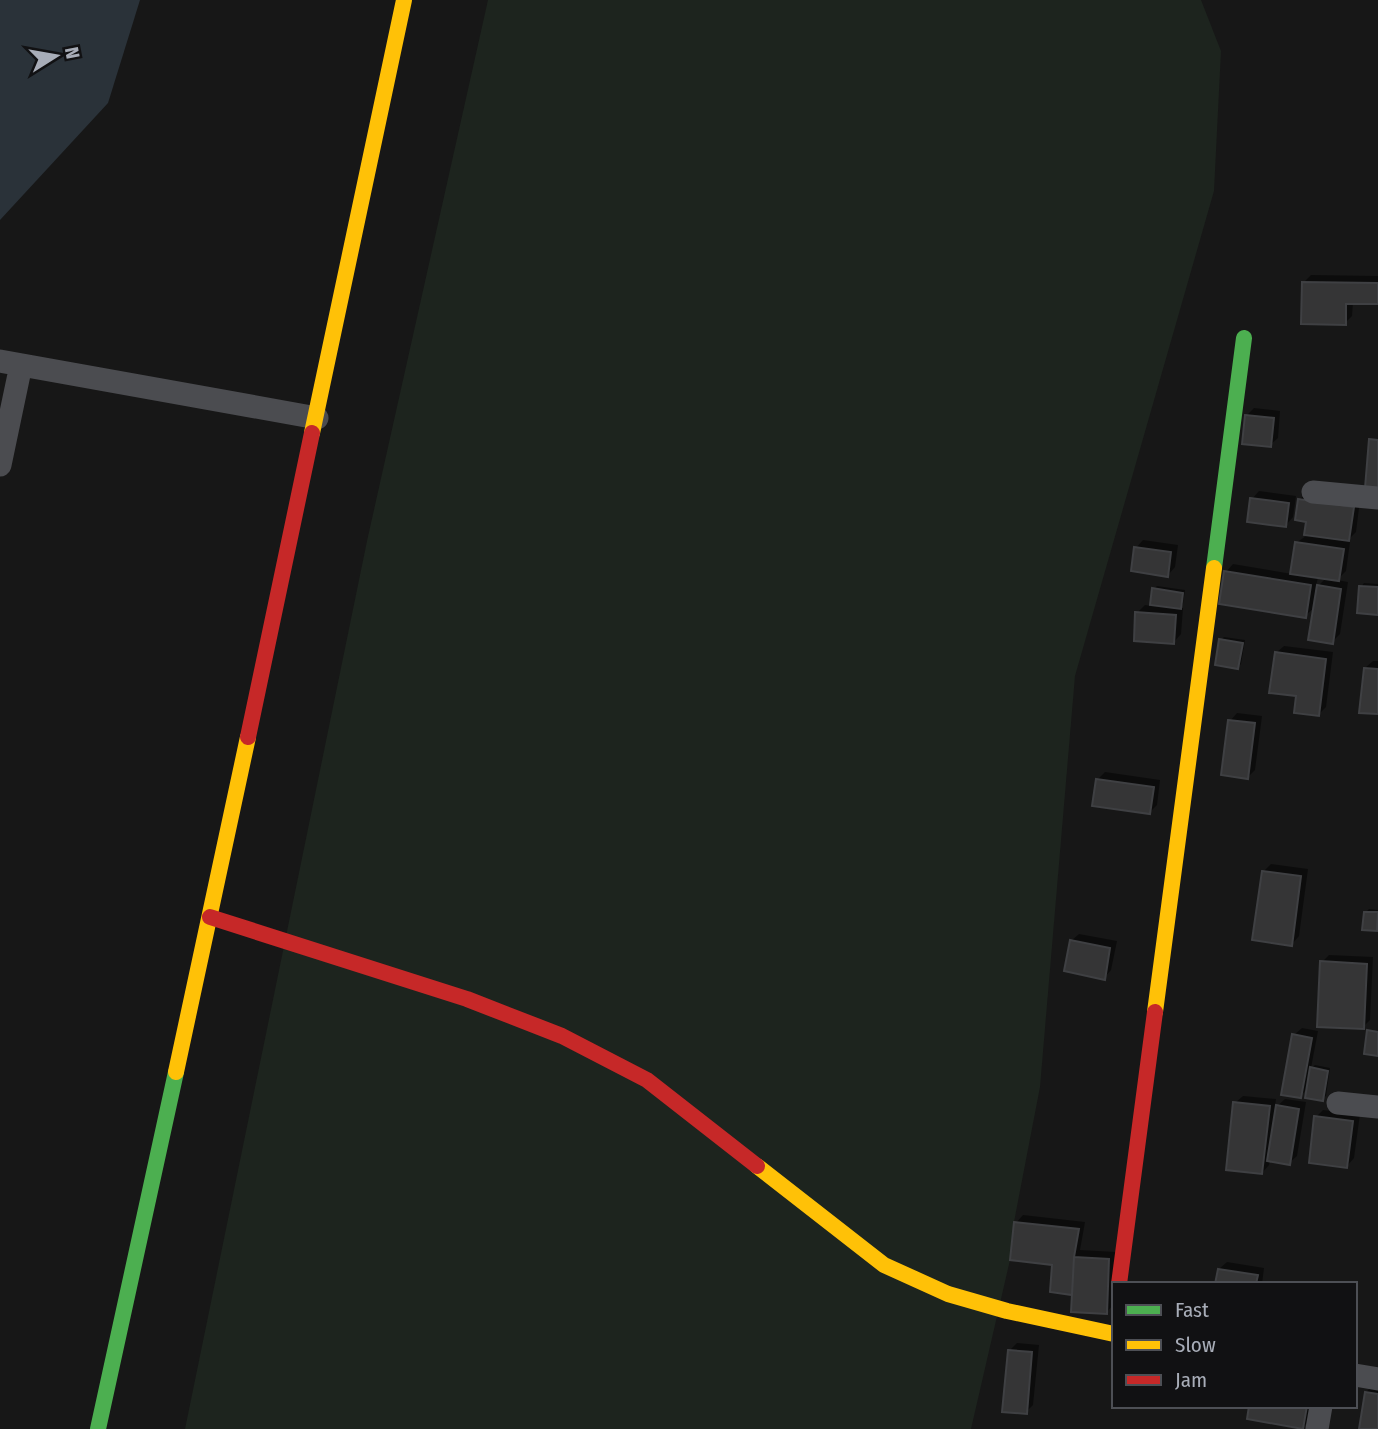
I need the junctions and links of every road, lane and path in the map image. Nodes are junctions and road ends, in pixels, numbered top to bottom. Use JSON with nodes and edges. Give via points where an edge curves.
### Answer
{"nodes":[{"id":1,"x":404,"y":0,"type":"edge"},
{"id":2,"x":1244,"y":338,"type":"dead end"},
{"id":3,"x":11,"y":363,"type":"edge"},
{"id":4,"x":317,"y":418,"type":"junction"},
{"id":5,"x":0,"y":465,"type":"edge"},
{"id":6,"x":1313,"y":492,"type":"dead end"},
{"id":7,"x":1378,"y":498,"type":"edge"},
{"id":8,"x":210,"y":916,"type":"junction"},
{"id":9,"x":1338,"y":1103,"type":"dead end"},
{"id":10,"x":1378,"y":1107,"type":"edge"},
{"id":11,"x":1119,"y":1282,"type":"edge"},
{"id":12,"x":1112,"y":1332,"type":"edge"},
{"id":13,"x":1357,"y":1375,"type":"edge"},
{"id":14,"x":1378,"y":1379,"type":"edge"},
{"id":15,"x":1321,"y":1408,"type":"edge"},
{"id":16,"x":98,"y":1429,"type":"edge"},
{"id":17,"x":1317,"y":1429,"type":"edge"}],
"edges":[{"from":1,"to":4,"type":"street"},
{"from":2,"to":11,"type":"street"},
{"from":3,"to":4,"type":"street"},
{"from":3,"to":5,"type":"street"},
{"from":4,"to":8,"type":"street"},
{"from":6,"to":7,"type":"street"},
{"from":8,"to":12,"type":"street","via":[[467,999],[562,1036],[647,1080],[884,1265],[948,1294]]},
{"from":8,"to":16,"type":"street"},
{"from":9,"to":10,"type":"street"},
{"from":13,"to":14,"type":"street"},
{"from":15,"to":17,"type":"street"}]}
